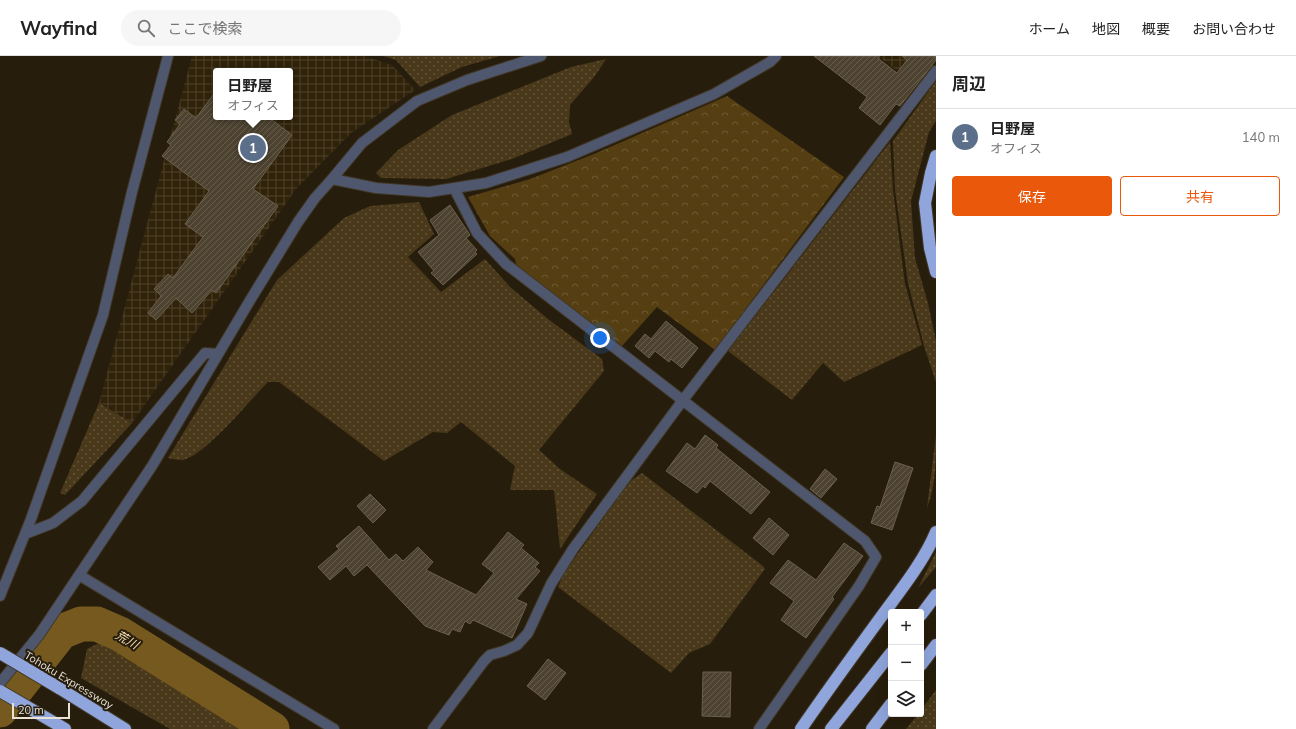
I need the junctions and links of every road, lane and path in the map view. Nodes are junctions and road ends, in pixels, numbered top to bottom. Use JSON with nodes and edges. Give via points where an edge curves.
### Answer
{"nodes":[{"id":1,"x":168,"y":56,"type":"edge"},
{"id":2,"x":542,"y":56,"type":"edge"},
{"id":3,"x":776,"y":56,"type":"edge"},
{"id":4,"x":936,"y":71,"type":"edge"},
{"id":5,"x":936,"y":156,"type":"edge"},
{"id":6,"x":332,"y":179,"type":"junction"},
{"id":7,"x":454,"y":188,"type":"junction"},
{"id":8,"x":936,"y":272,"type":"edge"},
{"id":9,"x":218,"y":354,"type":"junction"},
{"id":10,"x":682,"y":400,"type":"junction"},
{"id":11,"x":936,"y":532,"type":"edge"},
{"id":12,"x":25,"y":534,"type":"junction"},
{"id":13,"x":79,"y":575,"type":"junction"},
{"id":14,"x":936,"y":595,"type":"edge"},
{"id":15,"x":0,"y":596,"type":"edge"},
{"id":16,"x":924,"y":611,"type":"edge"},
{"id":17,"x":936,"y":645,"type":"edge"},
{"id":18,"x":0,"y":653,"type":"edge"},
{"id":19,"x":888,"y":657,"type":"edge"},
{"id":20,"x":924,"y":661,"type":"edge"},
{"id":21,"x":0,"y":683,"type":"edge"},
{"id":22,"x":0,"y":691,"type":"edge"},
{"id":23,"x":89,"y":706,"type":"junction"},
{"id":24,"x":888,"y":708,"type":"edge"},
{"id":25,"x":65,"y":729,"type":"edge"},
{"id":26,"x":125,"y":729,"type":"edge"},
{"id":27,"x":131,"y":729,"type":"edge"},
{"id":28,"x":334,"y":729,"type":"edge"},
{"id":29,"x":433,"y":729,"type":"edge"},
{"id":30,"x":760,"y":729,"type":"edge"},
{"id":31,"x":801,"y":729,"type":"edge"},
{"id":32,"x":832,"y":729,"type":"edge"},
{"id":33,"x":872,"y":729,"type":"edge"}],
"edges":[{"from":1,"to":12,"type":"street","via":[[103,315]]},
{"from":2,"to":6,"type":"street","via":[[466,80],[417,101],[362,142]]},
{"from":3,"to":7,"type":"street","via":[[714,94],[567,157],[486,183]]},
{"from":4,"to":10,"type":"street"},
{"from":5,"to":8,"type":"highway","via":[[925,203],[930,248]]},
{"from":6,"to":7,"type":"street","via":[[376,188],[429,192]]},
{"from":6,"to":9,"type":"street","via":[[298,222]]},
{"from":7,"to":10,"type":"street","via":[[477,233],[506,264]]},
{"from":9,"to":12,"type":"street","via":[[205,353],[82,501],[53,523]]},
{"from":9,"to":13,"type":"street","via":[[152,466]]},
{"from":10,"to":29,"type":"street","via":[[573,549],[551,584],[528,633],[517,644],[490,655],[484,661]]},
{"from":10,"to":30,"type":"street","via":[[865,541],[876,557],[859,586]]},
{"from":11,"to":31,"type":"highway","via":[[903,586]]},
{"from":12,"to":15,"type":"street"},
{"from":13,"to":21,"type":"street","via":[[39,635]]},
{"from":13,"to":28,"type":"street"},
{"from":14,"to":16,"type":"highway"},
{"from":17,"to":20,"type":"highway"},
{"from":18,"to":23,"type":"highway","name":"Tohoku Expressway","bridge":true},
{"from":19,"to":32,"type":"highway"},
{"from":22,"to":25,"type":"highway"},
{"from":23,"to":26,"type":"highway","name":"Tohoku Expressway"},
{"from":23,"to":27,"type":"highway"},
{"from":24,"to":33,"type":"highway"}]}
